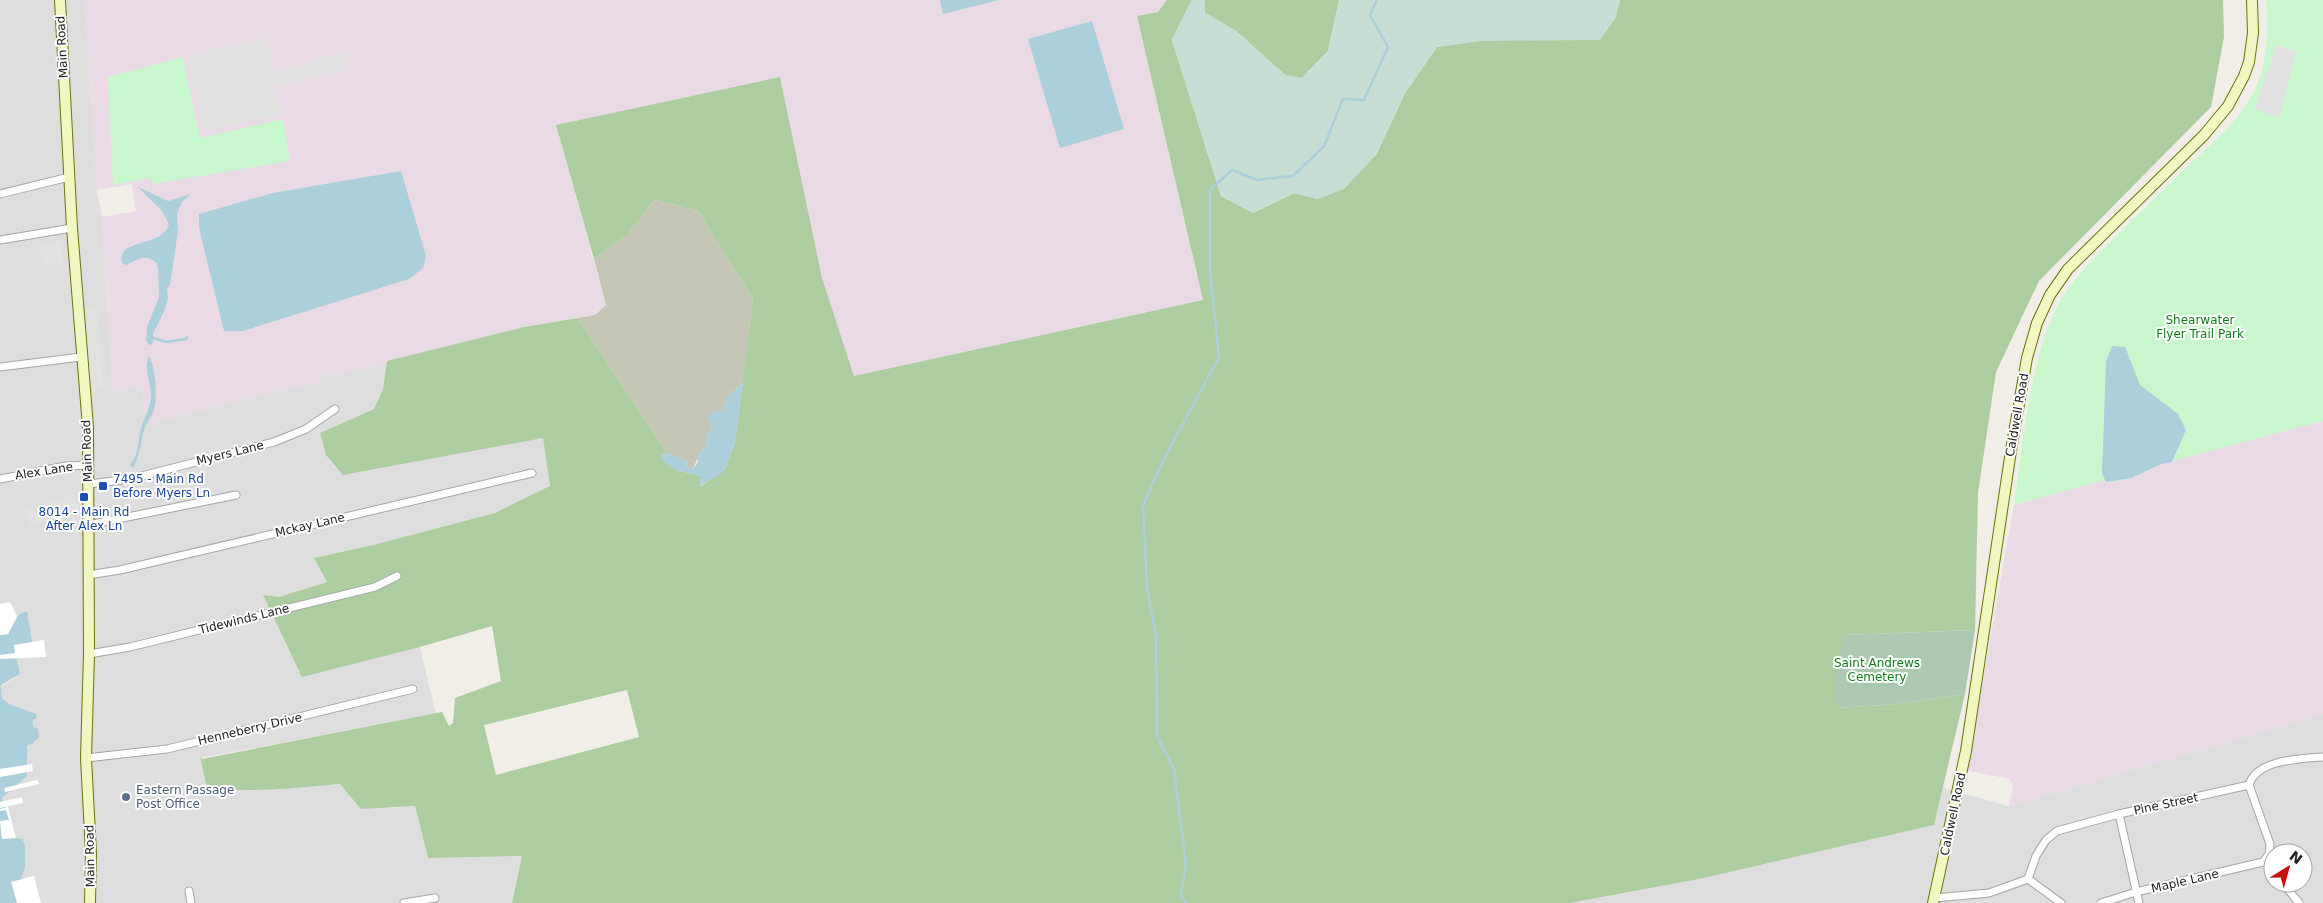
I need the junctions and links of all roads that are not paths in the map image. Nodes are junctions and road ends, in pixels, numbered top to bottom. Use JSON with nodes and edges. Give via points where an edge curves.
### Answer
{"nodes":[{"id":1,"x":60,"y":0,"type":"edge"},
{"id":2,"x":2252,"y":0,"type":"edge"},
{"id":3,"x":69,"y":177,"type":"junction"},
{"id":4,"x":0,"y":194,"type":"edge"},
{"id":5,"x":72,"y":228,"type":"junction"},
{"id":6,"x":0,"y":240,"type":"edge"},
{"id":7,"x":81,"y":357,"type":"junction"},
{"id":8,"x":0,"y":367,"type":"edge"},
{"id":9,"x":334,"y":409,"type":"dead end"},
{"id":10,"x":88,"y":465,"type":"junction"},
{"id":11,"x":532,"y":473,"type":"dead end"},
{"id":12,"x":0,"y":479,"type":"edge"},
{"id":13,"x":89,"y":484,"type":"junction"},
{"id":14,"x":236,"y":495,"type":"dead end"},
{"id":15,"x":88,"y":525,"type":"junction"},
{"id":16,"x":88,"y":575,"type":"junction"},
{"id":17,"x":397,"y":576,"type":"dead end"},
{"id":18,"x":89,"y":654,"type":"junction"},
{"id":19,"x":413,"y":689,"type":"dead end"},
{"id":20,"x":2323,"y":757,"type":"edge"},
{"id":21,"x":86,"y":758,"type":"junction"},
{"id":22,"x":2249,"y":785,"type":"junction"},
{"id":23,"x":2118,"y":814,"type":"junction"},
{"id":24,"x":2270,"y":843,"type":"edge"},
{"id":25,"x":2263,"y":861,"type":"edge"},
{"id":26,"x":2028,"y":880,"type":"junction"},
{"id":27,"x":189,"y":891,"type":"dead end"},
{"id":28,"x":2136,"y":892,"type":"junction"},
{"id":29,"x":2291,"y":893,"type":"edge"},
{"id":30,"x":435,"y":898,"type":"dead end"},
{"id":31,"x":1934,"y":900,"type":"edge"},
{"id":32,"x":90,"y":903,"type":"edge"},
{"id":33,"x":191,"y":903,"type":"edge"},
{"id":34,"x":404,"y":903,"type":"edge"},
{"id":35,"x":2061,"y":903,"type":"edge"},
{"id":36,"x":2101,"y":903,"type":"edge"},
{"id":37,"x":2139,"y":903,"type":"edge"},
{"id":38,"x":2299,"y":903,"type":"edge"}],
"edges":[{"from":1,"to":3,"type":"street","name":"Main Road"},
{"from":2,"to":31,"type":"street","name":"Caldwell Road","via":[[2253,33],[2249,62],[2228,106],[2204,135],[2068,269],[2050,295],[2037,323],[2027,358],[2012,444],[1966,751]]},
{"from":3,"to":4,"type":"street"},
{"from":3,"to":5,"type":"street","name":"Main Road"},
{"from":5,"to":6,"type":"street"},
{"from":5,"to":7,"type":"street","name":"Main Road"},
{"from":7,"to":8,"type":"street"},
{"from":7,"to":10,"type":"street","name":"Main Road"},
{"from":9,"to":13,"type":"street","name":"Myers Lane","via":[[306,429],[274,442],[130,480]]},
{"from":10,"to":12,"type":"street","name":"Alex Lane"},
{"from":10,"to":13,"type":"street","name":"Main Road"},
{"from":11,"to":16,"type":"street","name":"Mckay Lane"},
{"from":13,"to":15,"type":"street","name":"Main Road"},
{"from":14,"to":15,"type":"street"},
{"from":15,"to":16,"type":"street","name":"Main Road"},
{"from":16,"to":18,"type":"street","name":"Main Road"},
{"from":17,"to":18,"type":"street","name":"Tidewinds Lane","via":[[374,587],[130,647]]},
{"from":18,"to":21,"type":"street","name":"Main Road"},
{"from":19,"to":21,"type":"street","name":"Henneberry Drive","via":[[167,749]]},
{"from":20,"to":22,"type":"street","via":[[2261,768]]},
{"from":21,"to":32,"type":"street","name":"Main Road"},
{"from":22,"to":23,"type":"street","name":"Pine Street"},
{"from":22,"to":24,"type":"street"},
{"from":23,"to":26,"type":"street","name":"Pine Street","via":[[2053,833],[2036,856]]},
{"from":23,"to":28,"type":"street"},
{"from":25,"to":28,"type":"street","name":"Maple Lane"},
{"from":26,"to":31,"type":"street","via":[[1989,892]]},
{"from":26,"to":35,"type":"street"},
{"from":27,"to":33,"type":"street"},
{"from":28,"to":36,"type":"street","name":"Maple Lane"},
{"from":28,"to":37,"type":"street"},
{"from":29,"to":38,"type":"street"},
{"from":30,"to":34,"type":"street"}]}
